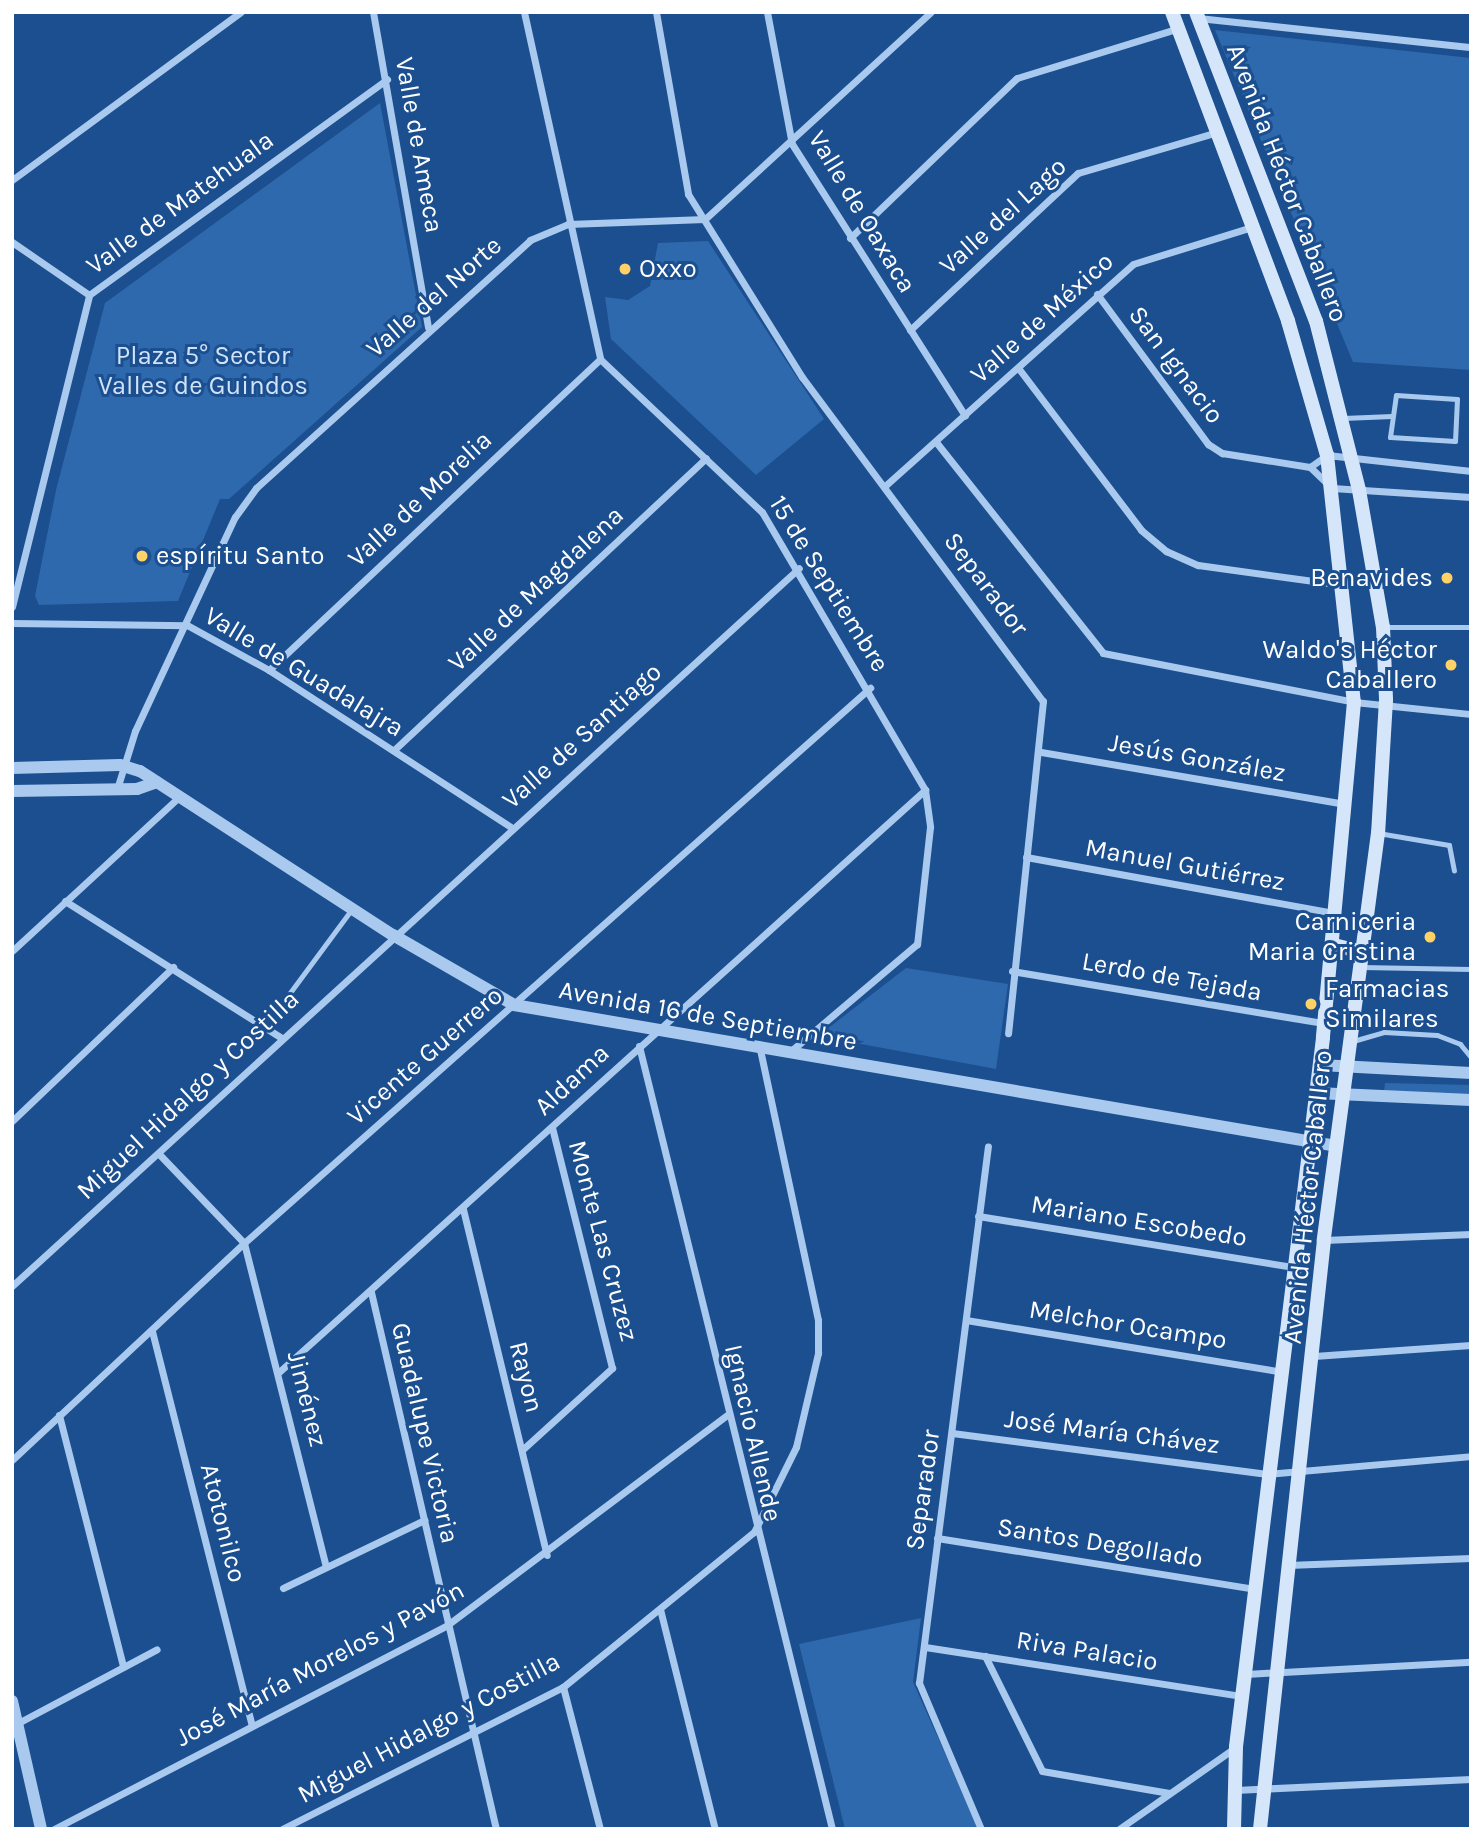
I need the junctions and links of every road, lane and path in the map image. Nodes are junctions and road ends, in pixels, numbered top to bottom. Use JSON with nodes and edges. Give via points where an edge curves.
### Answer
{"nodes":[{"id":1,"x":241,"y":12,"type":"edge"},
{"id":2,"x":373,"y":12,"type":"edge"},
{"id":3,"x":524,"y":12,"type":"edge"},
{"id":4,"x":656,"y":12,"type":"edge"},
{"id":5,"x":767,"y":12,"type":"edge"},
{"id":6,"x":931,"y":12,"type":"edge"},
{"id":7,"x":1172,"y":12,"type":"edge"},
{"id":8,"x":1196,"y":15,"type":"edge"},
{"id":9,"x":1176,"y":29,"type":"junction"},
{"id":10,"x":1471,"y":47,"type":"edge"},
{"id":11,"x":387,"y":79,"type":"junction"},
{"id":12,"x":1217,"y":132,"type":"junction"},
{"id":13,"x":792,"y":144,"type":"junction"},
{"id":14,"x":12,"y":180,"type":"edge"},
{"id":15,"x":705,"y":219,"type":"junction"},
{"id":16,"x":568,"y":224,"type":"junction"},
{"id":17,"x":1252,"y":227,"type":"junction"},
{"id":18,"x":850,"y":238,"type":"junction"},
{"id":19,"x":12,"y":242,"type":"edge"},
{"id":20,"x":1097,"y":294,"type":"junction"},
{"id":21,"x":89,"y":295,"type":"junction"},
{"id":22,"x":428,"y":327,"type":"junction"},
{"id":23,"x":910,"y":330,"type":"junction"},
{"id":24,"x":600,"y":359,"type":"junction"},
{"id":25,"x":1019,"y":369,"type":"junction"},
{"id":26,"x":965,"y":416,"type":"junction"},
{"id":27,"x":1392,"y":416,"type":"junction"},
{"id":28,"x":1342,"y":418,"type":"junction"},
{"id":29,"x":936,"y":442,"type":"junction"},
{"id":30,"x":1327,"y":455,"type":"junction"},
{"id":31,"x":1353,"y":457,"type":"junction"},
{"id":32,"x":706,"y":458,"type":"junction"},
{"id":33,"x":1310,"y":467,"type":"junction"},
{"id":34,"x":1471,"y":471,"type":"edge"},
{"id":35,"x":886,"y":485,"type":"junction"},
{"id":36,"x":1332,"y":488,"type":"junction"},
{"id":37,"x":1359,"y":490,"type":"junction"},
{"id":38,"x":1471,"y":497,"type":"edge"},
{"id":39,"x":799,"y":568,"type":"junction"},
{"id":40,"x":1343,"y":585,"type":"junction"},
{"id":41,"x":12,"y":607,"type":"edge"},
{"id":42,"x":12,"y":623,"type":"edge"},
{"id":43,"x":187,"y":625,"type":"junction"},
{"id":44,"x":1383,"y":627,"type":"junction"},
{"id":45,"x":1471,"y":627,"type":"edge"},
{"id":46,"x":269,"y":670,"type":"junction"},
{"id":47,"x":870,"y":688,"type":"junction"},
{"id":48,"x":1386,"y":701,"type":"junction"},
{"id":49,"x":1354,"y":702,"type":"junction"},
{"id":50,"x":1471,"y":713,"type":"edge"},
{"id":51,"x":394,"y":750,"type":"junction"},
{"id":52,"x":1041,"y":752,"type":"junction"},
{"id":53,"x":120,"y":765,"type":"junction"},
{"id":54,"x":12,"y":768,"type":"edge"},
{"id":55,"x":157,"y":782,"type":"junction"},
{"id":56,"x":117,"y":789,"type":"junction"},
{"id":57,"x":925,"y":790,"type":"junction"},
{"id":58,"x":13,"y":792,"type":"edge"},
{"id":59,"x":180,"y":796,"type":"junction"},
{"id":60,"x":1347,"y":804,"type":"junction"},
{"id":61,"x":511,"y":827,"type":"junction"},
{"id":62,"x":1378,"y":833,"type":"junction"},
{"id":63,"x":1026,"y":858,"type":"junction"},
{"id":64,"x":1454,"y":871,"type":"dead end"},
{"id":65,"x":65,"y":901,"type":"junction"},
{"id":66,"x":352,"y":909,"type":"junction"},
{"id":67,"x":1336,"y":913,"type":"junction"},
{"id":68,"x":393,"y":935,"type":"junction"},
{"id":69,"x":1334,"y":945,"type":"junction"},
{"id":70,"x":12,"y":951,"type":"edge"},
{"id":71,"x":1362,"y":959,"type":"junction"},
{"id":72,"x":173,"y":967,"type":"junction"},
{"id":73,"x":1470,"y":970,"type":"edge"},
{"id":74,"x":1012,"y":971,"type":"junction"},
{"id":75,"x":289,"y":993,"type":"dead end"},
{"id":76,"x":514,"y":1005,"type":"junction"},
{"id":77,"x":1325,"y":1024,"type":"junction"},
{"id":78,"x":654,"y":1029,"type":"junction"},
{"id":79,"x":1007,"y":1033,"type":"dead end"},
{"id":80,"x":280,"y":1037,"type":"junction"},
{"id":81,"x":1350,"y":1042,"type":"junction"},
{"id":82,"x":759,"y":1044,"type":"junction"},
{"id":83,"x":639,"y":1046,"type":"junction"},
{"id":84,"x":791,"y":1052,"type":"junction"},
{"id":85,"x":1471,"y":1057,"type":"edge"},
{"id":86,"x":1320,"y":1065,"type":"junction"},
{"id":87,"x":1346,"y":1069,"type":"junction"},
{"id":88,"x":1471,"y":1073,"type":"edge"},
{"id":89,"x":1316,"y":1093,"type":"junction"},
{"id":90,"x":1343,"y":1095,"type":"junction"},
{"id":91,"x":1471,"y":1100,"type":"edge"},
{"id":92,"x":12,"y":1121,"type":"edge"},
{"id":93,"x":552,"y":1128,"type":"junction"},
{"id":94,"x":1310,"y":1142,"type":"junction"},
{"id":95,"x":988,"y":1146,"type":"dead end"},
{"id":96,"x":1336,"y":1146,"type":"junction"},
{"id":97,"x":159,"y":1153,"type":"junction"},
{"id":98,"x":463,"y":1209,"type":"junction"},
{"id":99,"x":978,"y":1216,"type":"junction"},
{"id":100,"x":1471,"y":1234,"type":"edge"},
{"id":101,"x":1324,"y":1240,"type":"junction"},
{"id":102,"x":244,"y":1243,"type":"junction"},
{"id":103,"x":1294,"y":1267,"type":"junction"},
{"id":104,"x":12,"y":1286,"type":"edge"},
{"id":105,"x":371,"y":1292,"type":"junction"},
{"id":106,"x":966,"y":1320,"type":"junction"},
{"id":107,"x":152,"y":1331,"type":"junction"},
{"id":108,"x":1471,"y":1345,"type":"edge"},
{"id":109,"x":1314,"y":1356,"type":"junction"},
{"id":110,"x":1284,"y":1372,"type":"junction"},
{"id":111,"x":279,"y":1373,"type":"junction"},
{"id":112,"x":58,"y":1415,"type":"junction"},
{"id":113,"x":727,"y":1415,"type":"junction"},
{"id":114,"x":952,"y":1433,"type":"junction"},
{"id":115,"x":522,"y":1450,"type":"junction"},
{"id":116,"x":1471,"y":1456,"type":"edge"},
{"id":117,"x":12,"y":1460,"type":"edge"},
{"id":118,"x":1300,"y":1470,"type":"junction"},
{"id":119,"x":1267,"y":1474,"type":"junction"},
{"id":120,"x":424,"y":1520,"type":"junction"},
{"id":121,"x":754,"y":1532,"type":"junction"},
{"id":122,"x":937,"y":1538,"type":"junction"},
{"id":123,"x":547,"y":1555,"type":"junction"},
{"id":124,"x":1471,"y":1558,"type":"edge"},
{"id":125,"x":1287,"y":1565,"type":"junction"},
{"id":126,"x":326,"y":1566,"type":"junction"},
{"id":127,"x":283,"y":1588,"type":"dead end"},
{"id":128,"x":1256,"y":1590,"type":"junction"},
{"id":129,"x":660,"y":1609,"type":"junction"},
{"id":130,"x":446,"y":1626,"type":"junction"},
{"id":131,"x":925,"y":1647,"type":"junction"},
{"id":132,"x":157,"y":1649,"type":"dead end"},
{"id":133,"x":985,"y":1656,"type":"junction"},
{"id":134,"x":1471,"y":1662,"type":"edge"},
{"id":135,"x":123,"y":1667,"type":"junction"},
{"id":136,"x":1246,"y":1674,"type":"junction"},
{"id":137,"x":1277,"y":1674,"type":"junction"},
{"id":138,"x":563,"y":1687,"type":"junction"},
{"id":139,"x":1242,"y":1696,"type":"junction"},
{"id":140,"x":12,"y":1701,"type":"edge"},
{"id":141,"x":18,"y":1723,"type":"junction"},
{"id":142,"x":252,"y":1725,"type":"junction"},
{"id":143,"x":473,"y":1733,"type":"junction"},
{"id":144,"x":1236,"y":1747,"type":"junction"},
{"id":145,"x":1471,"y":1779,"type":"edge"},
{"id":146,"x":1234,"y":1790,"type":"junction"},
{"id":147,"x":1264,"y":1791,"type":"junction"},
{"id":148,"x":1169,"y":1793,"type":"junction"},
{"id":149,"x":41,"y":1829,"type":"edge"},
{"id":150,"x":54,"y":1829,"type":"edge"},
{"id":151,"x":282,"y":1829,"type":"edge"},
{"id":152,"x":496,"y":1829,"type":"edge"},
{"id":153,"x":600,"y":1829,"type":"edge"},
{"id":154,"x":715,"y":1829,"type":"edge"},
{"id":155,"x":832,"y":1829,"type":"edge"},
{"id":156,"x":981,"y":1829,"type":"edge"},
{"id":157,"x":1119,"y":1829,"type":"edge"},
{"id":158,"x":1234,"y":1829,"type":"edge"},
{"id":159,"x":1260,"y":1829,"type":"edge"}],
"edges":[{"from":1,"to":14,"type":"street"},
{"from":2,"to":11,"type":"street","name":"Valle de Ameca"},
{"from":3,"to":16,"type":"street"},
{"from":4,"to":15,"type":"street","via":[[688,194]]},
{"from":5,"to":13,"type":"street","name":"Valle de Oaxaca"},
{"from":6,"to":13,"type":"street"},
{"from":7,"to":9,"type":"main road","name":"Avenida Héctor Caballero"},
{"from":8,"to":10,"type":"street"},
{"from":8,"to":28,"type":"main road","name":"Avenida Héctor Caballero","via":[[1282,223]]},
{"from":9,"to":12,"type":"main road","name":"Avenida Héctor Caballero"},
{"from":9,"to":18,"type":"street","via":[[1017,78]]},
{"from":11,"to":21,"type":"street","name":"Valle de Matehuala"},
{"from":11,"to":22,"type":"street","name":"Valle de Ameca"},
{"from":12,"to":17,"type":"main road","name":"Avenida Héctor Caballero"},
{"from":12,"to":23,"type":"street","name":"Valle del Lago","via":[[1078,173]]},
{"from":13,"to":15,"type":"street"},
{"from":13,"to":18,"type":"street","name":"Valle de Oaxaca"},
{"from":15,"to":16,"type":"street","name":"Valle del Norte"},
{"from":15,"to":35,"type":"street","name":"Separador","via":[[802,377]]},
{"from":16,"to":22,"type":"street","name":"Valle del Norte","via":[[530,240]]},
{"from":16,"to":24,"type":"street"},
{"from":17,"to":20,"type":"street","name":"Valle de México","via":[[1148,257]]},
{"from":17,"to":30,"type":"main road","name":"Avenida Héctor Caballero","via":[[1288,321]]},
{"from":18,"to":23,"type":"street","name":"Valle de Oaxaca"},
{"from":19,"to":21,"type":"street"},
{"from":20,"to":25,"type":"street","name":"Valle de México"},
{"from":20,"to":33,"type":"street","name":"San Ignacio","via":[[1208,444],[1236,458]]},
{"from":21,"to":41,"type":"street","name":"Valle de Matehuala"},
{"from":22,"to":43,"type":"street","name":"Valle del Norte","via":[[244,502]]},
{"from":23,"to":26,"type":"street","name":"Valle de Oaxaca"},
{"from":24,"to":32,"type":"street","name":"15 de Septiembre"},
{"from":24,"to":46,"type":"street","name":"Valle de Morelia"},
{"from":25,"to":26,"type":"street","name":"Valle de México"},
{"from":25,"to":40,"type":"street","via":[[1141,530],[1166,551],[1198,565]]},
{"from":26,"to":29,"type":"street","name":"Valle de México"},
{"from":27,"to":27,"type":"lane","via":[[1391,438],[1453,442],[1458,401],[1396,395]]},
{"from":27,"to":28,"type":"lane"},
{"from":28,"to":31,"type":"main road","name":"Avenida Héctor Caballero"},
{"from":29,"to":35,"type":"street","name":"Valle de México"},
{"from":29,"to":49,"type":"street","via":[[1103,653]]},
{"from":30,"to":31,"type":"street"},
{"from":30,"to":33,"type":"street"},
{"from":30,"to":36,"type":"main road","name":"Avenida Héctor Caballero"},
{"from":31,"to":34,"type":"street"},
{"from":31,"to":37,"type":"main road","name":"Avenida Héctor Caballero"},
{"from":32,"to":39,"type":"street","name":"15 de Septiembre","via":[[750,496]]},
{"from":32,"to":51,"type":"street","name":"Valle de Magdalena"},
{"from":33,"to":36,"type":"street"},
{"from":35,"to":52,"type":"street","name":"Separador","via":[[1032,681],[1045,708]]},
{"from":36,"to":37,"type":"street"},
{"from":36,"to":40,"type":"main road","name":"Avenida Héctor Caballero"},
{"from":37,"to":38,"type":"street"},
{"from":37,"to":44,"type":"main road","name":"Avenida Héctor Caballero"},
{"from":39,"to":47,"type":"street","name":"15 de Septiembre"},
{"from":39,"to":61,"type":"street","name":"Valle de Santiago"},
{"from":40,"to":49,"type":"main road","name":"Avenida Héctor Caballero"},
{"from":42,"to":43,"type":"street","name":"Valle de Guadalajra"},
{"from":43,"to":46,"type":"street","name":"Valle de Guadalajra"},
{"from":43,"to":53,"type":"street","name":"Valle del Norte"},
{"from":44,"to":45,"type":"lane"},
{"from":44,"to":48,"type":"main road","name":"Avenida Héctor Caballero"},
{"from":46,"to":51,"type":"street","name":"Valle de Guadalajra"},
{"from":47,"to":57,"type":"street","name":"15 de Septiembre"},
{"from":47,"to":76,"type":"street","name":"Vicente Guerrero"},
{"from":48,"to":49,"type":"street"},
{"from":48,"to":50,"type":"street"},
{"from":48,"to":62,"type":"main road","name":"Avenida Héctor Caballero"},
{"from":49,"to":60,"type":"main road","name":"Avenida Héctor Caballero"},
{"from":51,"to":61,"type":"street","name":"Valle de Guadalajra"},
{"from":52,"to":60,"type":"street","name":"Jesús González"},
{"from":52,"to":63,"type":"street","name":"Separador"},
{"from":53,"to":54,"type":"street","name":"Avenida 16 de Septiembre"},
{"from":53,"to":55,"type":"street","name":"Avenida 16 de Septiembre"},
{"from":53,"to":56,"type":"street","name":"Valle del Norte"},
{"from":55,"to":56,"type":"street"},
{"from":55,"to":59,"type":"street","name":"Avenida 16 de Septiembre"},
{"from":56,"to":58,"type":"street"},
{"from":57,"to":78,"type":"street","name":"Aldama"},
{"from":57,"to":84,"type":"street","name":"15 de Septiembre","via":[[930,827],[917,944]]},
{"from":59,"to":65,"type":"street"},
{"from":59,"to":66,"type":"street","name":"Avenida 16 de Septiembre"},
{"from":60,"to":67,"type":"main road","name":"Avenida Héctor Caballero"},
{"from":61,"to":68,"type":"street","name":"Valle de Santiago"},
{"from":62,"to":64,"type":"lane","via":[[1449,845]]},
{"from":62,"to":71,"type":"main road","name":"Avenida Héctor Caballero"},
{"from":63,"to":67,"type":"street","name":"Manuel Gutiérrez"},
{"from":63,"to":74,"type":"street","name":"Separador"},
{"from":65,"to":70,"type":"street"},
{"from":65,"to":72,"type":"street"},
{"from":66,"to":68,"type":"street","name":"Avenida 16 de Septiembre"},
{"from":66,"to":75,"type":"lane"},
{"from":67,"to":69,"type":"main road","name":"Avenida Héctor Caballero"},
{"from":68,"to":76,"type":"street","name":"Avenida 16 de Septiembre"},
{"from":68,"to":80,"type":"street","name":"Miguel Hidalgo y Costilla"},
{"from":69,"to":71,"type":"main road"},
{"from":69,"to":77,"type":"main road","name":"Avenida Héctor Caballero"},
{"from":71,"to":73,"type":"lane"},
{"from":71,"to":81,"type":"main road","name":"Avenida Héctor Caballero"},
{"from":72,"to":80,"type":"street"},
{"from":72,"to":92,"type":"street"},
{"from":74,"to":77,"type":"street","name":"Lerdo de Tejada"},
{"from":74,"to":79,"type":"street","name":"Separador"},
{"from":76,"to":78,"type":"street","name":"Avenida 16 de Septiembre"},
{"from":76,"to":102,"type":"street","name":"Vicente Guerrero"},
{"from":77,"to":86,"type":"main road","name":"Avenida Héctor Caballero"},
{"from":78,"to":82,"type":"street","name":"Avenida 16 de Septiembre"},
{"from":78,"to":83,"type":"street","name":"Aldama"},
{"from":80,"to":97,"type":"street","name":"Miguel Hidalgo y Costilla"},
{"from":81,"to":85,"type":"lane","via":[[1384,1032],[1437,1035],[1460,1044]]},
{"from":81,"to":87,"type":"main road","name":"Avenida Héctor Caballero"},
{"from":82,"to":84,"type":"street","name":"Avenida 16 de Septiembre"},
{"from":82,"to":121,"type":"street","name":"Miguel Hidalgo y Costilla","via":[[818,1320],[818,1353],[796,1447]]},
{"from":83,"to":93,"type":"street","name":"Aldama"},
{"from":83,"to":113,"type":"street","name":"Ignacio Allende"},
{"from":84,"to":94,"type":"street","name":"Avenida 16 de Septiembre","via":[[994,1092]]},
{"from":86,"to":87,"type":"street"},
{"from":86,"to":89,"type":"main road","name":"Avenida Héctor Caballero"},
{"from":87,"to":88,"type":"street"},
{"from":87,"to":90,"type":"main road","name":"Avenida Héctor Caballero"},
{"from":89,"to":90,"type":"street"},
{"from":89,"to":94,"type":"main road","name":"Avenida Héctor Caballero"},
{"from":90,"to":91,"type":"street"},
{"from":90,"to":96,"type":"main road","name":"Avenida Héctor Caballero"},
{"from":93,"to":98,"type":"street","name":"Aldama"},
{"from":93,"to":115,"type":"street","name":"Monte Las Cruzez","via":[[612,1368]]},
{"from":94,"to":96,"type":"street","name":"Avenida 16 de Septiembre"},
{"from":94,"to":103,"type":"main road","name":"Avenida Héctor Caballero"},
{"from":95,"to":99,"type":"street","name":"Separador"},
{"from":96,"to":101,"type":"main road","name":"Avenida Héctor Caballero"},
{"from":97,"to":102,"type":"street"},
{"from":97,"to":104,"type":"street","name":"Miguel Hidalgo y Costilla"},
{"from":98,"to":105,"type":"street","name":"Aldama"},
{"from":98,"to":115,"type":"street","name":"Rayon"},
{"from":99,"to":103,"type":"street","name":"Mariano Escobedo"},
{"from":99,"to":106,"type":"street","name":"Separador"},
{"from":100,"to":101,"type":"street"},
{"from":101,"to":109,"type":"main road","name":"Avenida Héctor Caballero"},
{"from":102,"to":107,"type":"street","name":"Vicente Guerrero"},
{"from":102,"to":111,"type":"street","name":"Jiménez"},
{"from":103,"to":110,"type":"main road","name":"Avenida Héctor Caballero"},
{"from":105,"to":111,"type":"street","name":"Aldama"},
{"from":105,"to":120,"type":"street","name":"Guadalupe Victoria"},
{"from":106,"to":110,"type":"street","name":"Melchor Ocampo"},
{"from":106,"to":114,"type":"street","name":"Separador"},
{"from":107,"to":112,"type":"street","name":"Vicente Guerrero"},
{"from":107,"to":142,"type":"street","name":"Atotonilco"},
{"from":108,"to":109,"type":"street"},
{"from":109,"to":118,"type":"main road","name":"Avenida Héctor Caballero"},
{"from":110,"to":119,"type":"main road","name":"Avenida Héctor Caballero"},
{"from":111,"to":126,"type":"street","name":"Jiménez"},
{"from":112,"to":117,"type":"street","name":"Vicente Guerrero"},
{"from":112,"to":135,"type":"street"},
{"from":113,"to":121,"type":"street","name":"Ignacio Allende"},
{"from":113,"to":123,"type":"street","name":"José María Morelos y Pavón"},
{"from":114,"to":119,"type":"street","name":"José María Chávez"},
{"from":114,"to":122,"type":"street","name":"Separador"},
{"from":115,"to":123,"type":"street","name":"Rayon"},
{"from":116,"to":118,"type":"street","name":"José María Chávez"},
{"from":118,"to":119,"type":"street","name":"José María Chávez"},
{"from":118,"to":125,"type":"main road","name":"Avenida Héctor Caballero"},
{"from":119,"to":128,"type":"main road","name":"Avenida Héctor Caballero"},
{"from":120,"to":126,"type":"street"},
{"from":120,"to":130,"type":"street","name":"Guadalupe Victoria"},
{"from":121,"to":129,"type":"street","name":"Miguel Hidalgo y Costilla"},
{"from":121,"to":155,"type":"street","name":"Ignacio Allende"},
{"from":122,"to":128,"type":"street","name":"Santos Degollado"},
{"from":122,"to":131,"type":"street","name":"Separador"},
{"from":123,"to":130,"type":"street","name":"José María Morelos y Pavón"},
{"from":124,"to":125,"type":"street"},
{"from":125,"to":137,"type":"main road","name":"Avenida Héctor Caballero"},
{"from":126,"to":127,"type":"street"},
{"from":128,"to":136,"type":"main road","name":"Avenida Héctor Caballero"},
{"from":129,"to":138,"type":"street","name":"Miguel Hidalgo y Costilla"},
{"from":129,"to":154,"type":"street"},
{"from":130,"to":142,"type":"street","name":"José María Morelos y Pavón"},
{"from":130,"to":143,"type":"street","name":"Guadalupe Victoria"},
{"from":131,"to":133,"type":"street","name":"Riva Palacio"},
{"from":131,"to":156,"type":"street","name":"Separador","via":[[921,1694]]},
{"from":132,"to":135,"type":"street"},
{"from":133,"to":139,"type":"street","name":"Riva Palacio"},
{"from":133,"to":148,"type":"street","via":[[1042,1771]]},
{"from":134,"to":137,"type":"street"},
{"from":135,"to":141,"type":"street"},
{"from":136,"to":137,"type":"street"},
{"from":136,"to":139,"type":"main road","name":"Avenida Héctor Caballero"},
{"from":137,"to":147,"type":"main road","name":"Avenida Héctor Caballero"},
{"from":138,"to":143,"type":"street","name":"Miguel Hidalgo y Costilla"},
{"from":138,"to":153,"type":"street"},
{"from":139,"to":144,"type":"main road","name":"Avenida Héctor Caballero"},
{"from":140,"to":141,"type":"street"},
{"from":141,"to":149,"type":"street"},
{"from":142,"to":150,"type":"street","name":"José María Morelos y Pavón"},
{"from":143,"to":151,"type":"street","name":"Miguel Hidalgo y Costilla"},
{"from":143,"to":152,"type":"street","name":"Guadalupe Victoria"},
{"from":144,"to":146,"type":"main road","name":"Avenida Héctor Caballero"},
{"from":144,"to":148,"type":"street"},
{"from":145,"to":147,"type":"street"},
{"from":146,"to":147,"type":"street"},
{"from":146,"to":158,"type":"main road","name":"Avenida Héctor Caballero"},
{"from":147,"to":159,"type":"main road","name":"Avenida Héctor Caballero"},
{"from":148,"to":157,"type":"street"}]}
